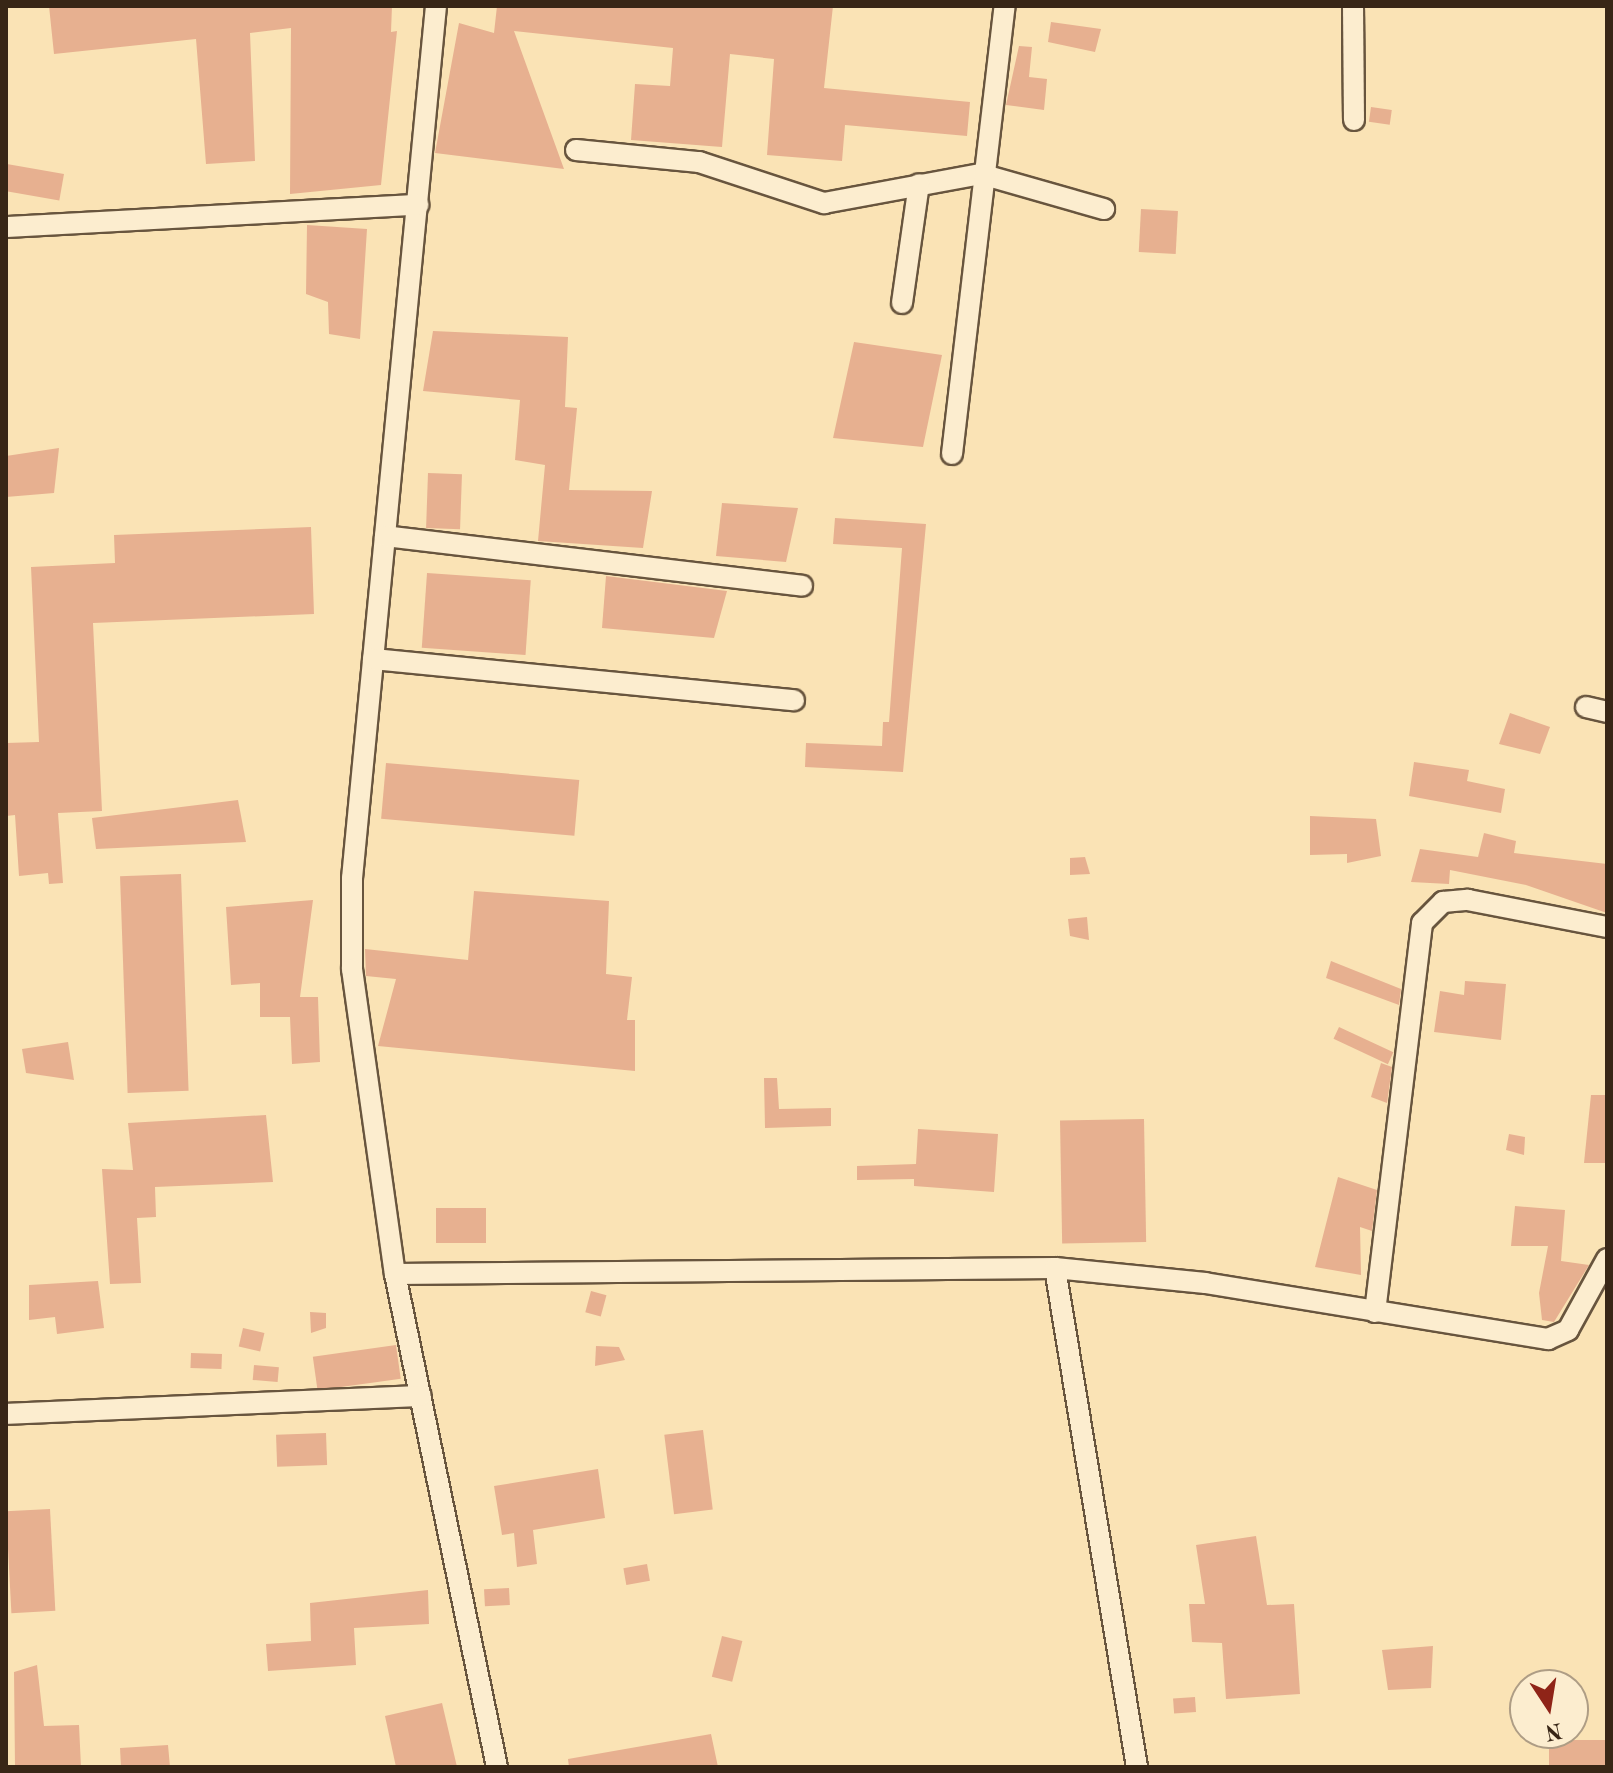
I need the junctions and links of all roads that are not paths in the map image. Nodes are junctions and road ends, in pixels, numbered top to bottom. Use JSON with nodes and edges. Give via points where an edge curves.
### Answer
{"nodes":[{"id":1,"x":436,"y":6,"type":"edge"},
{"id":2,"x":1005,"y":6,"type":"edge"},
{"id":3,"x":1353,"y":6,"type":"edge"},
{"id":4,"x":1354,"y":120,"type":"dead end"},
{"id":5,"x":576,"y":150,"type":"dead end"},
{"id":6,"x":981,"y":174,"type":"junction"},
{"id":7,"x":919,"y":184,"type":"junction"},
{"id":8,"x":418,"y":205,"type":"junction"},
{"id":9,"x":1104,"y":209,"type":"dead end"},
{"id":10,"x":6,"y":227,"type":"edge"},
{"id":11,"x":902,"y":303,"type":"dead end"},
{"id":12,"x":952,"y":454,"type":"dead end"},
{"id":13,"x":385,"y":536,"type":"junction"},
{"id":14,"x":802,"y":586,"type":"dead end"},
{"id":15,"x":373,"y":659,"type":"junction"},
{"id":16,"x":794,"y":700,"type":"dead end"},
{"id":17,"x":1586,"y":707,"type":"dead end"},
{"id":18,"x":1607,"y":712,"type":"edge"},
{"id":19,"x":1607,"y":927,"type":"edge"},
{"id":20,"x":1607,"y":1259,"type":"edge"},
{"id":21,"x":1055,"y":1268,"type":"junction"},
{"id":22,"x":395,"y":1274,"type":"junction"},
{"id":23,"x":1375,"y":1312,"type":"junction"},
{"id":24,"x":421,"y":1396,"type":"junction"},
{"id":25,"x":6,"y":1414,"type":"edge"},
{"id":26,"x":497,"y":1767,"type":"edge"},
{"id":27,"x":1137,"y":1767,"type":"edge"}],
"edges":[{"from":1,"to":8,"type":"street"},
{"from":2,"to":6,"type":"street"},
{"from":3,"to":4,"type":"street"},
{"from":5,"to":7,"type":"street","via":[[699,162],[824,203]]},
{"from":6,"to":7,"type":"street"},
{"from":6,"to":9,"type":"street"},
{"from":6,"to":12,"type":"street"},
{"from":7,"to":11,"type":"street"},
{"from":8,"to":10,"type":"street"},
{"from":8,"to":13,"type":"street"},
{"from":13,"to":14,"type":"street"},
{"from":13,"to":15,"type":"street"},
{"from":15,"to":16,"type":"street"},
{"from":15,"to":22,"type":"street","via":[[352,878],[352,969]]},
{"from":17,"to":18,"type":"street"},
{"from":19,"to":23,"type":"street","via":[[1468,900],[1443,902],[1422,923]]},
{"from":20,"to":23,"type":"street","via":[[1581,1295],[1573,1324],[1548,1339]]},
{"from":21,"to":22,"type":"street"},
{"from":21,"to":23,"type":"street"},
{"from":21,"to":27,"type":"street"},
{"from":22,"to":24,"type":"street"},
{"from":24,"to":25,"type":"street"},
{"from":24,"to":26,"type":"street"}]}
